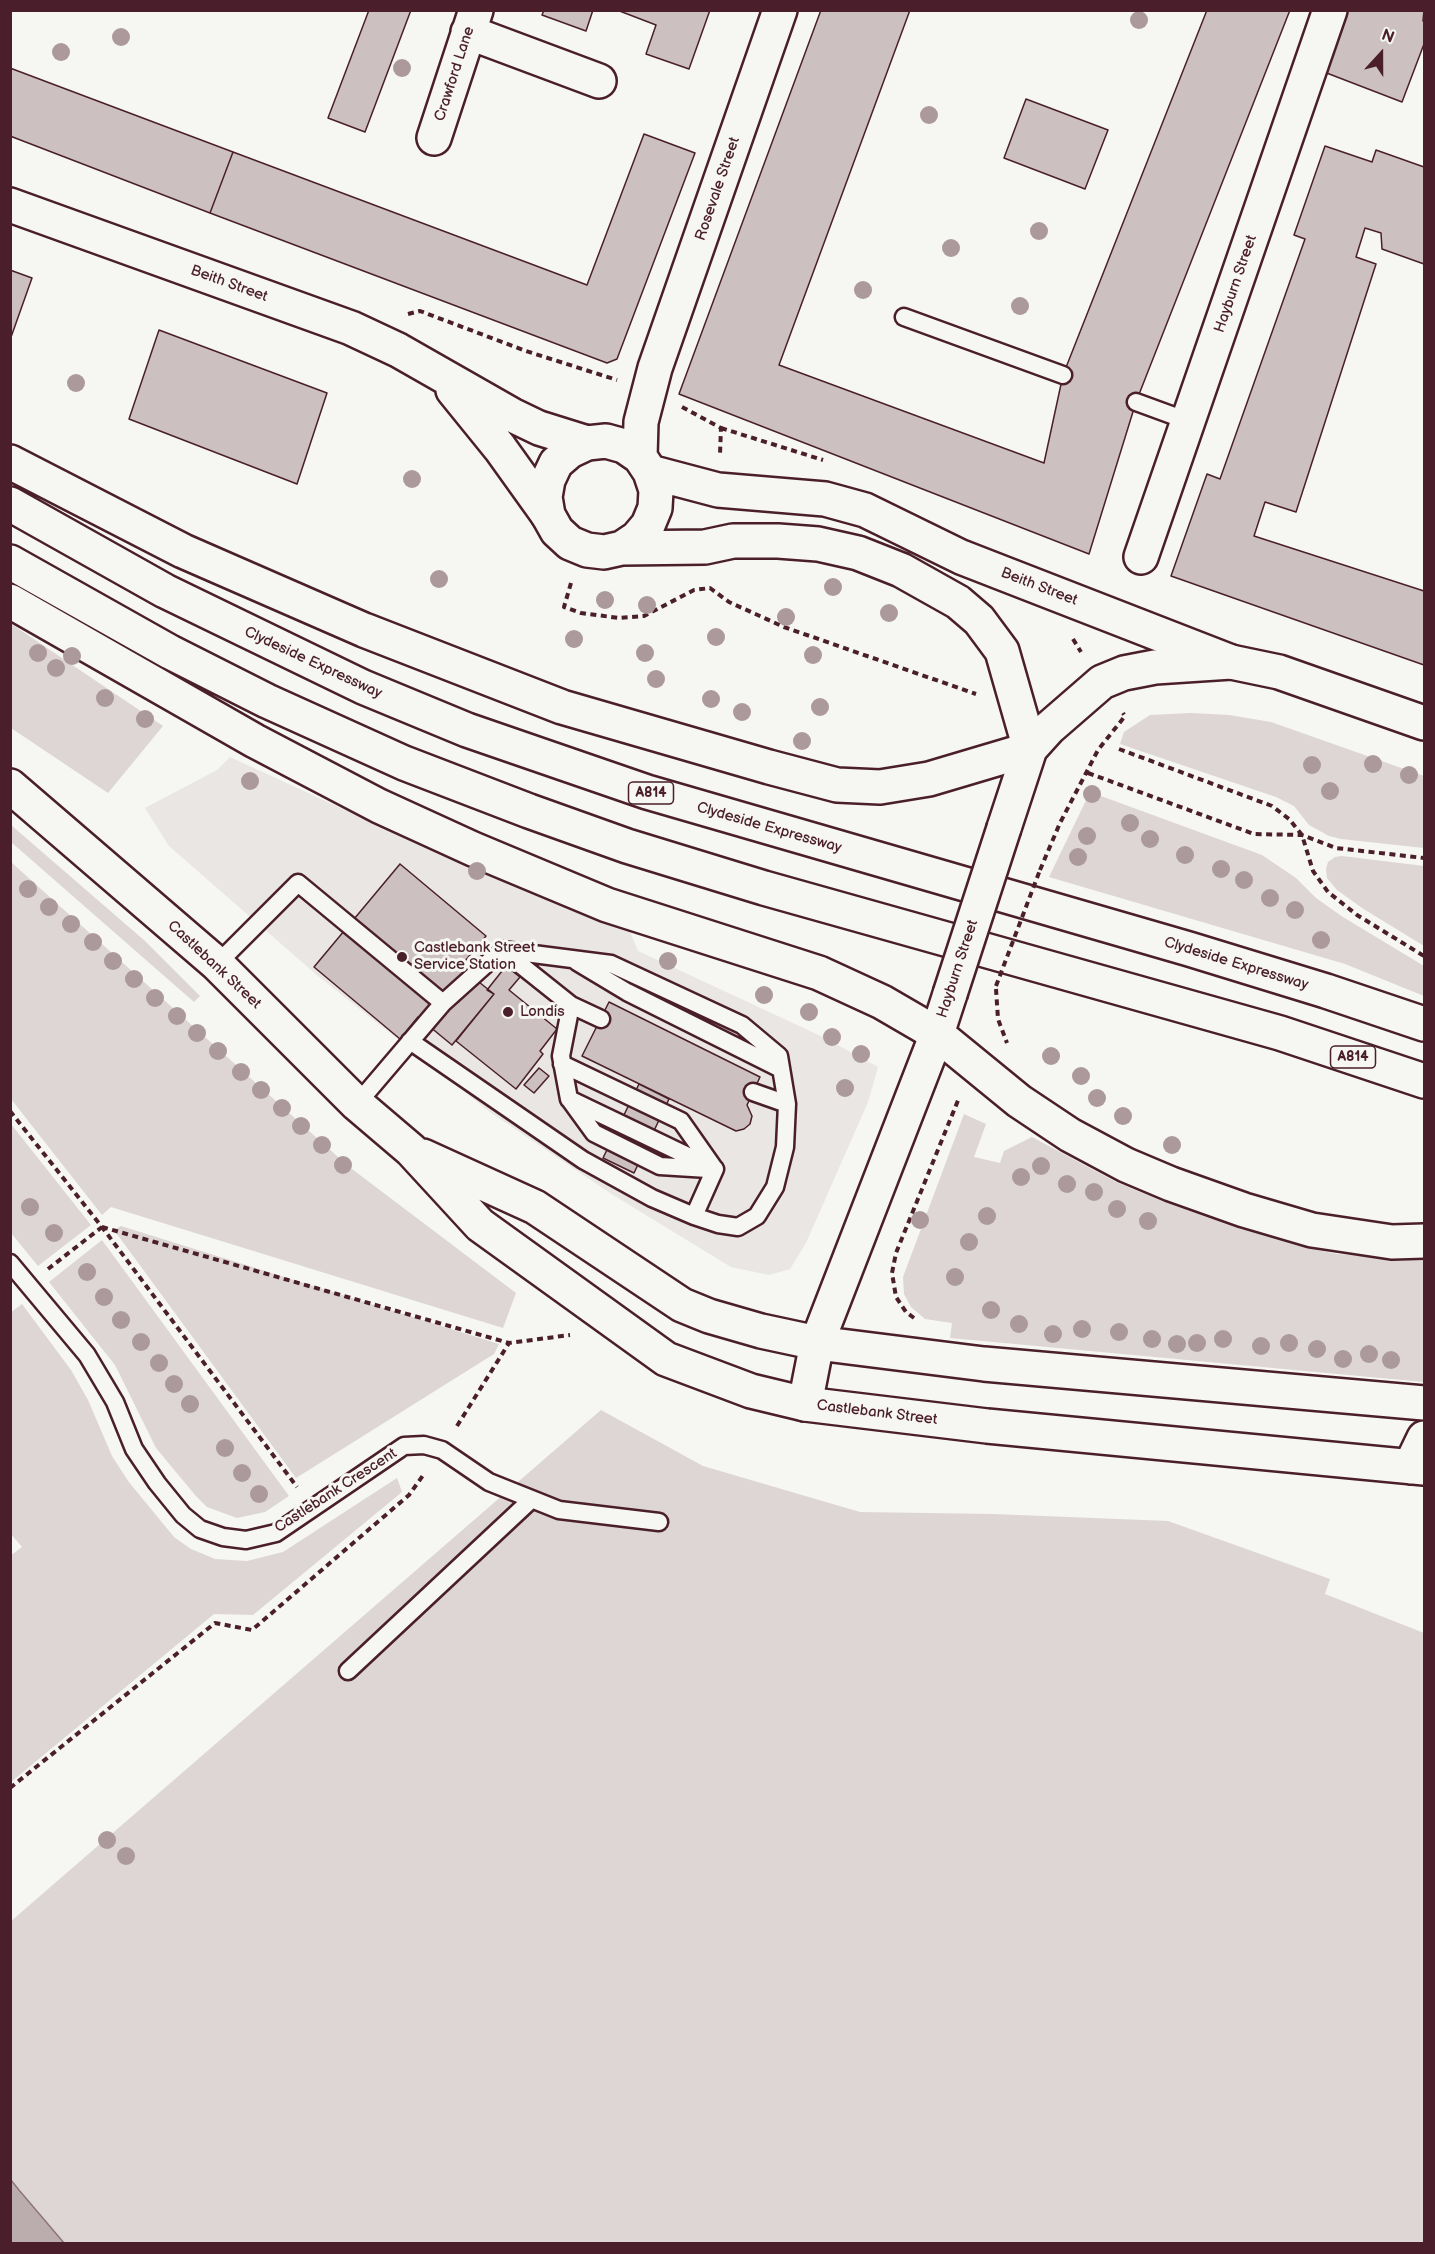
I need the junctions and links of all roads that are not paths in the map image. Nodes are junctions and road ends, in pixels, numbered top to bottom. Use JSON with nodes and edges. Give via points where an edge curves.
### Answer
{"nodes":[{"id":1,"x":780,"y":10,"type":"edge"},
{"id":2,"x":1330,"y":10,"type":"edge"},
{"id":3,"x":472,"y":21,"type":"edge"},
{"id":4,"x":599,"y":81,"type":"dead end"},
{"id":5,"x":434,"y":138,"type":"dead end"},
{"id":6,"x":10,"y":205,"type":"edge"},
{"id":7,"x":904,"y":316,"type":"dead end"},
{"id":8,"x":441,"y":375,"type":"junction"},
{"id":9,"x":1063,"y":375,"type":"dead end"},
{"id":10,"x":648,"y":381,"type":"junction"},
{"id":11,"x":1136,"y":402,"type":"dead end"},
{"id":12,"x":1188,"y":421,"type":"junction"},
{"id":13,"x":592,"y":442,"type":"junction"},
{"id":14,"x":10,"y":462,"type":"edge"},
{"id":15,"x":645,"y":465,"type":"junction"},
{"id":16,"x":10,"y":504,"type":"edge"},
{"id":17,"x":548,"y":515,"type":"junction"},
{"id":18,"x":621,"y":548,"type":"junction"},
{"id":19,"x":1141,"y":557,"type":"dead end"},
{"id":20,"x":10,"y":562,"type":"edge"},
{"id":21,"x":10,"y":601,"type":"edge"},
{"id":22,"x":1231,"y":662,"type":"junction"},
{"id":23,"x":1425,"y":723,"type":"edge"},
{"id":24,"x":1030,"y":748,"type":"junction"},
{"id":25,"x":10,"y":786,"type":"edge"},
{"id":26,"x":502,"y":950,"type":"junction"},
{"id":27,"x":217,"y":964,"type":"junction"},
{"id":28,"x":443,"y":1003,"type":"junction"},
{"id":29,"x":571,"y":1005,"type":"junction"},
{"id":30,"x":601,"y":1019,"type":"dead end"},
{"id":31,"x":1425,"y":1024,"type":"edge"},
{"id":32,"x":936,"y":1035,"type":"junction"},
{"id":33,"x":410,"y":1041,"type":"junction"},
{"id":34,"x":562,"y":1064,"type":"junction"},
{"id":35,"x":1425,"y":1081,"type":"edge"},
{"id":36,"x":753,"y":1092,"type":"dead end"},
{"id":37,"x":357,"y":1104,"type":"junction"},
{"id":38,"x":787,"y":1104,"type":"junction"},
{"id":39,"x":411,"y":1150,"type":"junction"},
{"id":40,"x":715,"y":1169,"type":"junction"},
{"id":41,"x":694,"y":1216,"type":"junction"},
{"id":42,"x":1425,"y":1241,"type":"edge"},
{"id":43,"x":10,"y":1263,"type":"edge"},
{"id":44,"x":817,"y":1343,"type":"junction"},
{"id":45,"x":1425,"y":1403,"type":"edge"},
{"id":46,"x":805,"y":1404,"type":"junction"},
{"id":47,"x":1425,"y":1438,"type":"edge"},
{"id":48,"x":1417,"y":1467,"type":"edge"},
{"id":49,"x":532,"y":1499,"type":"junction"},
{"id":50,"x":659,"y":1522,"type":"dead end"},
{"id":51,"x":348,"y":1671,"type":"dead end"}],
"edges":[{"from":1,"to":10,"type":"main road","name":"Rosevale Street"},
{"from":2,"to":12,"type":"main road","name":"Hayburn Street"},
{"from":3,"to":4,"type":"main road"},
{"from":3,"to":5,"type":"main road","name":"Crawford Lane"},
{"from":6,"to":8,"type":"main road","name":"Beith Street","via":[[347,326]]},
{"from":7,"to":9,"type":"lane"},
{"from":8,"to":13,"type":"main road","name":"Beith Street","via":[[539,428]]},
{"from":8,"to":17,"type":"main road","name":"Beith Street"},
{"from":10,"to":13,"type":"main road","name":"Rosevale Street"},
{"from":10,"to":15,"type":"main road","name":"Rosevale Street","via":[[641,422]]},
{"from":11,"to":12,"type":"lane"},
{"from":12,"to":19,"type":"main road","name":"Hayburn Street"},
{"from":13,"to":15,"type":"main road","name":"Beith Street","via":[[624,446]]},
{"from":13,"to":17,"type":"main road","via":[[570,451],[556,464],[546,489]]},
{"from":14,"to":24,"type":"main road","via":[[183,551],[364,630],[562,707],[769,767],[837,785],[880,788]]},
{"from":15,"to":18,"type":"main road","via":[[656,490],[655,508],[637,538]]},
{"from":15,"to":22,"type":"main road","name":"Beith Street","via":[[718,490],[825,499],[865,510],[961,557]]},
{"from":16,"to":31,"type":"main road","name":"Clydeside Expressway","number":"A814","via":[[186,602],[363,687],[467,730],[647,792],[1189,949]]},
{"from":17,"to":18,"type":"main road","name":"Beith Street","via":[[570,543],[604,552]]},
{"from":18,"to":24,"type":"main road","name":"Beith Street","via":[[705,547],[733,541],[808,543],[858,553],[901,570],[958,602],[979,620],[1002,651]]},
{"from":20,"to":35,"type":"main road","number":"A814","via":[[170,652],[267,700],[404,763],[529,811],[764,888],[1281,1033]]},
{"from":21,"to":32,"type":"main road","via":[[255,741],[379,806],[607,905],[819,973],[882,1002]]},
{"from":22,"to":23,"type":"main road","name":"Beith Street","via":[[1279,672]]},
{"from":22,"to":24,"type":"main road","name":"Hayburn Street","via":[[1155,667],[1102,682]]},
{"from":24,"to":32,"type":"main road","name":"Hayburn Street","bridge":true},
{"from":25,"to":27,"type":"main road","name":"Castlebank Street"},
{"from":26,"to":28,"type":"lane"},
{"from":26,"to":29,"type":"lane"},
{"from":26,"to":38,"type":"lane","via":[[610,964],[742,1025],[779,1056]]},
{"from":27,"to":28,"type":"lane","via":[[298,883]]},
{"from":27,"to":37,"type":"main road","name":"Castlebank Street"},
{"from":28,"to":33,"type":"lane"},
{"from":29,"to":30,"type":"lane"},
{"from":29,"to":34,"type":"lane"},
{"from":32,"to":42,"type":"main road","via":[[1019,1101],[1070,1135],[1171,1184],[1312,1230],[1392,1242]]},
{"from":32,"to":44,"type":"main road","name":"Hayburn Street"},
{"from":33,"to":37,"type":"lane"},
{"from":33,"to":41,"type":"lane","via":[[583,1160]]},
{"from":34,"to":40,"type":"lane","via":[[681,1121]]},
{"from":34,"to":40,"type":"lane","via":[[569,1099]]},
{"from":36,"to":38,"type":"lane"},
{"from":37,"to":39,"type":"main road","name":"Castlebank Street"},
{"from":38,"to":41,"type":"lane","via":[[785,1147],[775,1187],[757,1216],[738,1227]]},
{"from":39,"to":44,"type":"main road","name":"Castlebank Street","via":[[535,1207],[682,1305],[761,1331]]},
{"from":39,"to":46,"type":"main road","name":"Castlebank Street","via":[[480,1225],[666,1359],[751,1391]]},
{"from":40,"to":41,"type":"lane"},
{"from":43,"to":49,"type":"lane","name":"Castlebank Crescent","via":[[87,1355],[115,1402],[134,1449],[183,1515],[200,1529],[246,1540],[276,1533],[404,1446],[424,1445],[442,1450],[489,1482]]},
{"from":44,"to":45,"type":"main road","name":"Castlebank Street","via":[[930,1358]]},
{"from":44,"to":46,"type":"main road","name":"Hayburn Street"},
{"from":46,"to":48,"type":"main road","name":"Castlebank Street","via":[[987,1426]]},
{"from":47,"to":48,"type":"main road"},
{"from":49,"to":50,"type":"lane","via":[[560,1510]]},
{"from":49,"to":51,"type":"lane"}]}
